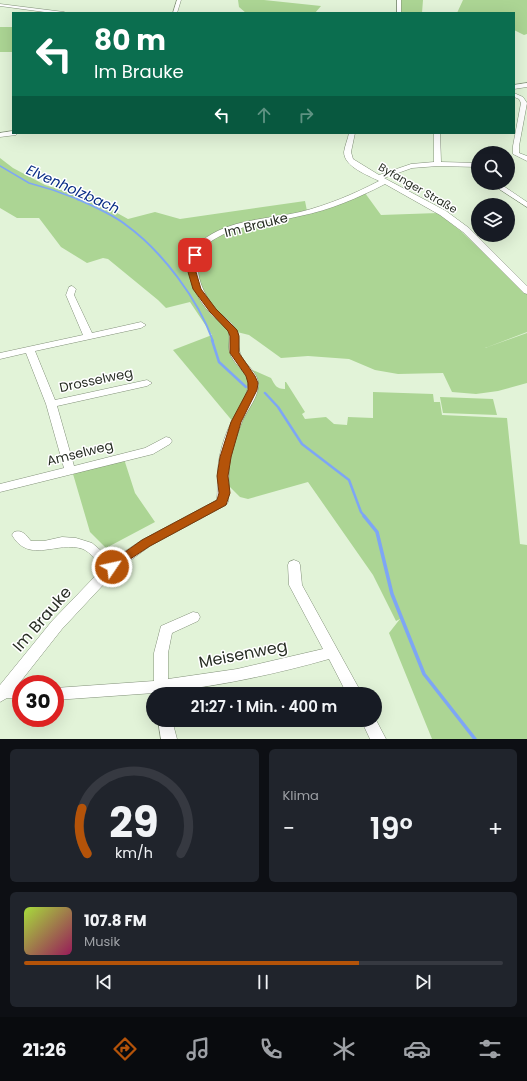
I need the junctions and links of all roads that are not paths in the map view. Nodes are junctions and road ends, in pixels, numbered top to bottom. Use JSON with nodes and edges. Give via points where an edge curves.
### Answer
{"nodes":[{"id":1,"x":179,"y":0,"type":"edge"},
{"id":2,"x":399,"y":0,"type":"edge"},
{"id":3,"x":0,"y":5,"type":"edge"},
{"id":4,"x":56,"y":12,"type":"edge"},
{"id":5,"x":175,"y":12,"type":"edge"},
{"id":6,"x":399,"y":12,"type":"edge"},
{"id":7,"x":527,"y":85,"type":"edge"},
{"id":8,"x":515,"y":87,"type":"edge"},
{"id":9,"x":524,"y":98,"type":"edge"},
{"id":10,"x":12,"y":133,"type":"edge"},
{"id":11,"x":352,"y":134,"type":"edge"},
{"id":12,"x":437,"y":134,"type":"edge"},
{"id":13,"x":0,"y":135,"type":"edge"},
{"id":14,"x":527,"y":159,"type":"edge"},
{"id":15,"x":438,"y":164,"type":"junction"},
{"id":16,"x":471,"y":165,"type":"edge"},
{"id":17,"x":382,"y":179,"type":"junction"},
{"id":18,"x":504,"y":190,"type":"edge"},
{"id":19,"x":527,"y":205,"type":"edge"},
{"id":20,"x":72,"y":289,"type":"dead end"},
{"id":21,"x":527,"y":291,"type":"edge"},
{"id":22,"x":142,"y":325,"type":"dead end"},
{"id":23,"x":89,"y":337,"type":"junction"},
{"id":24,"x":30,"y":350,"type":"junction"},
{"id":25,"x":0,"y":356,"type":"edge"},
{"id":26,"x":147,"y":383,"type":"dead end"},
{"id":27,"x":52,"y":404,"type":"junction"},
{"id":28,"x":166,"y":442,"type":"dead end"},
{"id":29,"x":70,"y":470,"type":"junction"},
{"id":30,"x":0,"y":488,"type":"edge"},
{"id":31,"x":18,"y":535,"type":"dead end"},
{"id":32,"x":294,"y":565,"type":"dead end"},
{"id":33,"x":112,"y":567,"type":"junction"},
{"id":34,"x":193,"y":617,"type":"dead end"},
{"id":35,"x":333,"y":652,"type":"junction"},
{"id":36,"x":161,"y":687,"type":"edge"},
{"id":37,"x":176,"y":687,"type":"edge"},
{"id":38,"x":350,"y":687,"type":"edge"},
{"id":39,"x":146,"y":691,"type":"edge"},
{"id":40,"x":12,"y":692,"type":"edge"},
{"id":41,"x":2,"y":693,"type":"edge"},
{"id":42,"x":64,"y":694,"type":"edge"},
{"id":43,"x":166,"y":727,"type":"edge"},
{"id":44,"x":372,"y":727,"type":"edge"},
{"id":45,"x":169,"y":739,"type":"edge"},
{"id":46,"x":378,"y":739,"type":"edge"}],
"edges":[{"from":1,"to":5,"type":"street"},
{"from":2,"to":6,"type":"street"},
{"from":3,"to":4,"type":"street"},
{"from":7,"to":8,"type":"main road"},
{"from":9,"to":14,"type":"street","via":[[513,157]]},
{"from":10,"to":13,"type":"main road"},
{"from":11,"to":17,"type":"street","name":"Byfanger Straße","via":[[347,155],[349,160]]},
{"from":12,"to":15,"type":"street"},
{"from":15,"to":16,"type":"street"},
{"from":15,"to":17,"type":"street","via":[[411,166]]},
{"from":17,"to":21,"type":"street","name":"Byfanger Straße","via":[[443,213],[466,230]]},
{"from":17,"to":33,"type":"street","name":"Im Brauke","via":[[353,196],[314,210],[220,233],[199,248],[192,272],[197,289],[213,311],[232,330],[235,336],[234,353],[251,376],[253,383],[236,422],[226,457],[222,476],[225,493],[222,502],[146,543]]},
{"from":18,"to":19,"type":"street"},
{"from":20,"to":23,"type":"street","via":[[70,295]]},
{"from":22,"to":23,"type":"street"},
{"from":23,"to":24,"type":"street"},
{"from":24,"to":25,"type":"street"},
{"from":24,"to":27,"type":"street","name":"Drosselweg"},
{"from":26,"to":27,"type":"street","name":"Drosselweg"},
{"from":27,"to":29,"type":"street","name":"Drosselweg"},
{"from":28,"to":29,"type":"street","name":"Amselweg","via":[[149,451]]},
{"from":29,"to":30,"type":"street","name":"Amselweg"},
{"from":31,"to":33,"type":"street","via":[[28,545],[44,546],[62,542],[88,546]]},
{"from":32,"to":35,"type":"street","via":[[296,585]]},
{"from":33,"to":41,"type":"street","name":"Im Brauke","via":[[56,625]]},
{"from":34,"to":36,"type":"street","via":[[166,630],[161,653]]},
{"from":35,"to":37,"type":"street","name":"Meisenweg"},
{"from":35,"to":38,"type":"street"},
{"from":39,"to":42,"type":"street","name":"Meisenweg"},
{"from":40,"to":41,"type":"street"},
{"from":43,"to":45,"type":"street"},
{"from":44,"to":46,"type":"street"}]}
